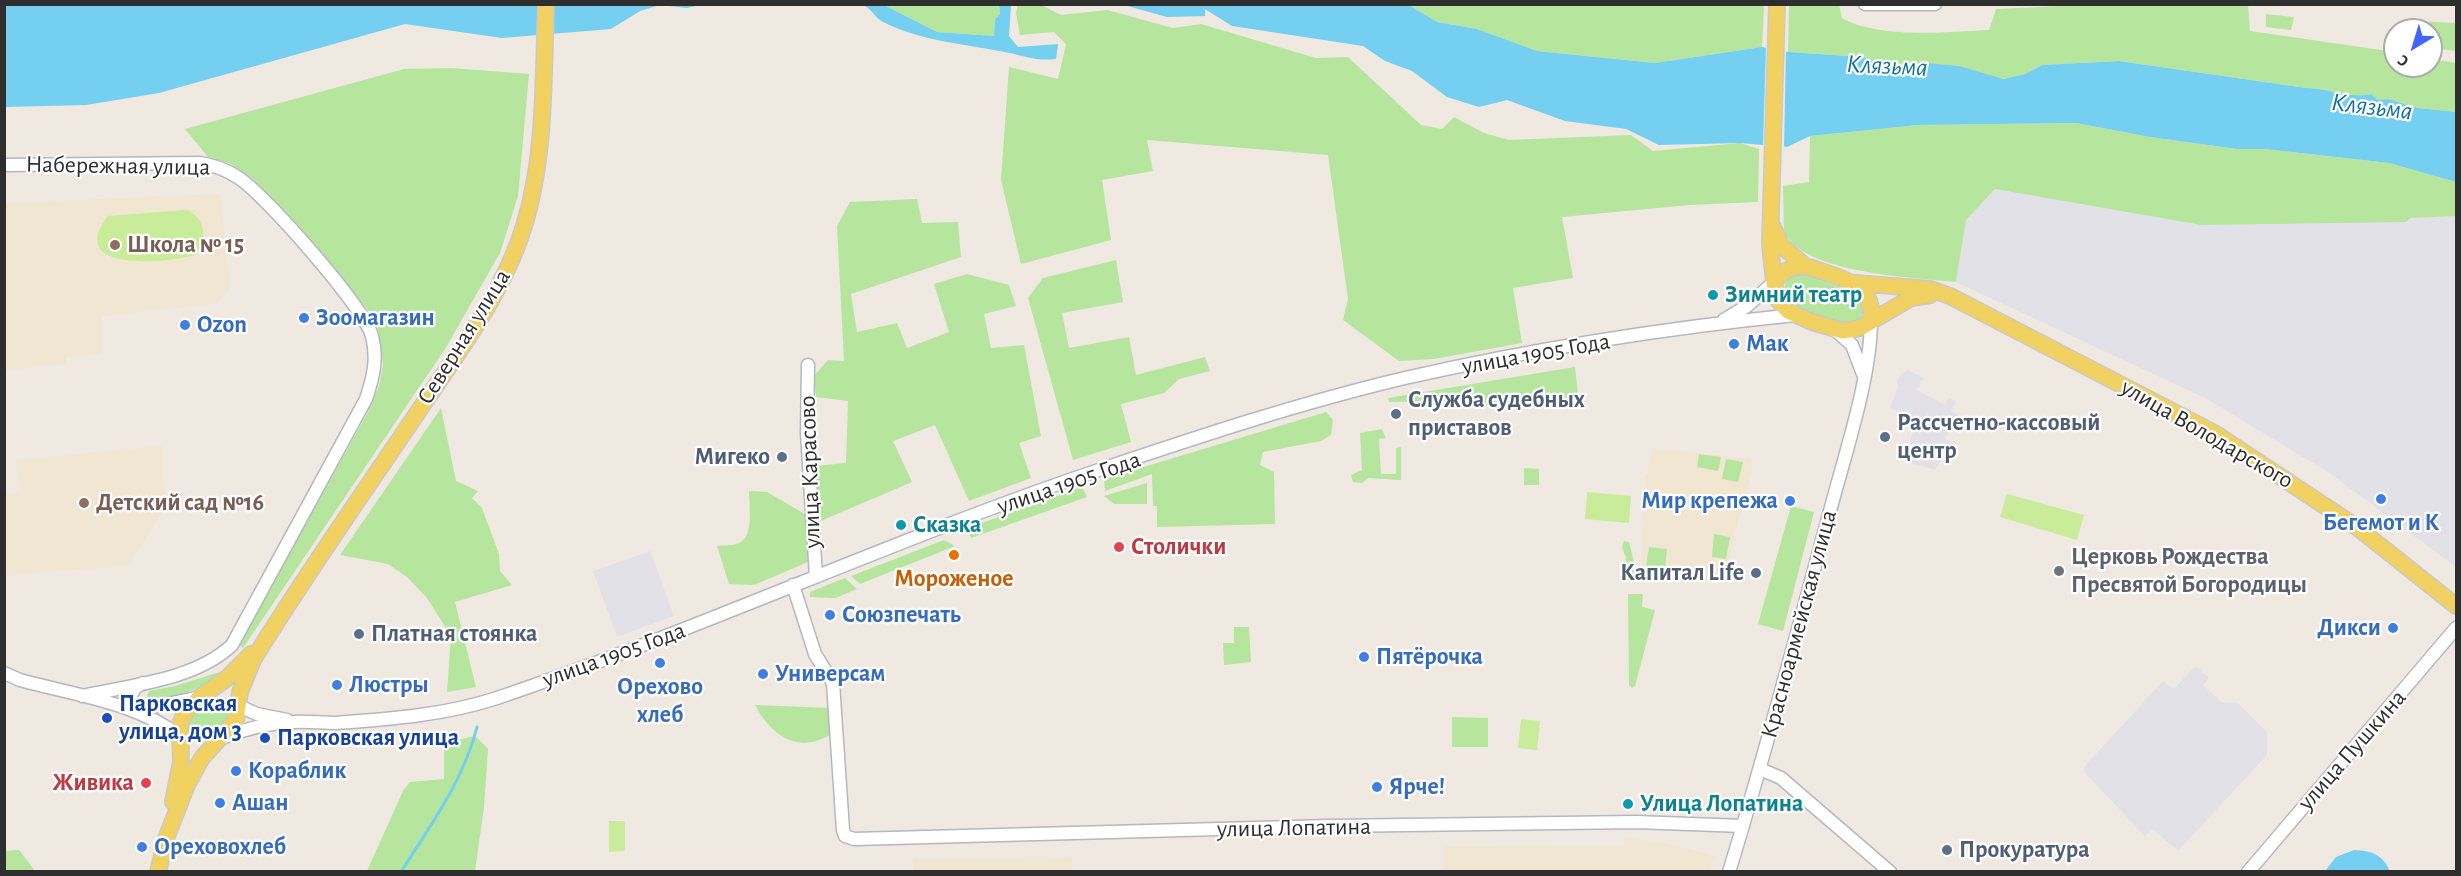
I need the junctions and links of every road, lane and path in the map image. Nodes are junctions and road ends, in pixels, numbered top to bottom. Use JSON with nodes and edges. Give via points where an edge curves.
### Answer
{"nodes":[{"id":1,"x":546,"y":4,"type":"edge"},
{"id":2,"x":1865,"y":4,"type":"edge"},
{"id":3,"x":1935,"y":4,"type":"edge"},
{"id":4,"x":1777,"y":8,"type":"edge"},
{"id":5,"x":4,"y":165,"type":"edge"},
{"id":6,"x":1772,"y":224,"type":"junction"},
{"id":7,"x":1805,"y":266,"type":"junction"},
{"id":8,"x":1774,"y":282,"type":"junction"},
{"id":9,"x":1854,"y":283,"type":"junction"},
{"id":10,"x":1940,"y":293,"type":"junction"},
{"id":11,"x":1795,"y":315,"type":"junction"},
{"id":12,"x":1871,"y":320,"type":"junction"},
{"id":13,"x":1720,"y":322,"type":"junction"},
{"id":14,"x":1834,"y":329,"type":"junction"},
{"id":15,"x":808,"y":366,"type":"dead end"},
{"id":16,"x":1863,"y":376,"type":"junction"},
{"id":17,"x":816,"y":577,"type":"junction"},
{"id":18,"x":793,"y":585,"type":"junction"},
{"id":19,"x":2457,"y":606,"type":"edge"},
{"id":20,"x":2457,"y":628,"type":"edge"},
{"id":21,"x":272,"y":629,"type":"junction"},
{"id":22,"x":4,"y":673,"type":"edge"},
{"id":23,"x":147,"y":681,"type":"junction"},
{"id":24,"x":244,"y":681,"type":"junction"},
{"id":25,"x":202,"y":695,"type":"junction"},
{"id":26,"x":82,"y":696,"type":"junction"},
{"id":27,"x":239,"y":706,"type":"junction"},
{"id":28,"x":126,"y":708,"type":"junction"},
{"id":29,"x":142,"y":708,"type":"junction"},
{"id":30,"x":257,"y":714,"type":"junction"},
{"id":31,"x":294,"y":722,"type":"junction"},
{"id":32,"x":181,"y":737,"type":"junction"},
{"id":33,"x":219,"y":741,"type":"junction"},
{"id":34,"x":1760,"y":769,"type":"junction"},
{"id":35,"x":1743,"y":826,"type":"junction"},
{"id":36,"x":167,"y":836,"type":"junction"},
{"id":37,"x":158,"y":872,"type":"edge"},
{"id":38,"x":1729,"y":872,"type":"edge"},
{"id":39,"x":1890,"y":872,"type":"edge"},
{"id":40,"x":2248,"y":872,"type":"edge"}],
"edges":[{"from":1,"to":21,"type":"main road","name":"Северная улица","via":[[532,197],[502,280],[459,352]]},
{"from":2,"to":3,"type":"street"},
{"from":4,"to":6,"type":"main road"},
{"from":5,"to":23,"type":"street","name":"Набережная улица","via":[[200,163],[222,168],[254,191],[293,233],[361,313],[371,334],[375,366],[366,399],[232,645],[199,668]]},
{"from":6,"to":7,"type":"main road","via":[[1781,245]]},
{"from":6,"to":8,"type":"main road","via":[[1770,255]]},
{"from":7,"to":8,"type":"main road","via":[[1787,270]]},
{"from":7,"to":9,"type":"main road","name":"улица Володарского"},
{"from":8,"to":11,"type":"main road","via":[[1781,304]]},
{"from":8,"to":13,"type":"street","via":[[1747,306]]},
{"from":9,"to":10,"type":"main road","name":"улица Володарского"},
{"from":9,"to":12,"type":"main road","via":[[1870,301]]},
{"from":10,"to":12,"type":"main road","via":[[1911,298]]},
{"from":10,"to":19,"type":"main road","name":"улица Володарского","via":[[2006,323],[2216,434],[2358,528]]},
{"from":11,"to":13,"type":"street","name":"улица 1905 Года"},
{"from":11,"to":14,"type":"main road"},
{"from":12,"to":14,"type":"main road","via":[[1860,328]]},
{"from":12,"to":16,"type":"street","name":"Красноармейская улица"},
{"from":13,"to":17,"type":"street","name":"улица 1905 Года","via":[[1424,374],[1334,397],[1089,474]]},
{"from":14,"to":16,"type":"street","via":[[1852,345]]},
{"from":15,"to":17,"type":"street","name":"улица Карасово","via":[[807,433]]},
{"from":16,"to":34,"type":"street","name":"Красноармейская улица","via":[[1843,465]]},
{"from":17,"to":18,"type":"street","name":"улица 1905 Года"},
{"from":18,"to":31,"type":"street","name":"улица 1905 Года","via":[[490,700],[423,715],[331,723]]},
{"from":18,"to":35,"type":"street","name":"улица Лопатина","via":[[815,654],[833,683],[845,836],[854,839],[1329,826],[1645,822]]},
{"from":20,"to":40,"type":"street","name":"улица Пушкина"},
{"from":21,"to":24,"type":"main road","name":"Северная улица"},
{"from":21,"to":25,"type":"main road","name":"Северная улица","via":[[235,671]]},
{"from":22,"to":26,"type":"street"},
{"from":23,"to":26,"type":"street"},
{"from":23,"to":29,"type":"street","via":[[131,693],[132,701]]},
{"from":24,"to":27,"type":"main road","name":"Северная улица"},
{"from":24,"to":30,"type":"street","via":[[246,697]]},
{"from":25,"to":27,"type":"main road","via":[[223,692]]},
{"from":25,"to":29,"type":"street"},
{"from":25,"to":32,"type":"main road","name":"Северная улица","via":[[182,719]]},
{"from":26,"to":28,"type":"street"},
{"from":27,"to":30,"type":"street","name":"улица 1905 Года"},
{"from":27,"to":33,"type":"main road","name":"Северная улица","via":[[236,720]]},
{"from":28,"to":29,"type":"street"},
{"from":28,"to":32,"type":"street","via":[[160,722]]},
{"from":30,"to":31,"type":"street","name":"улица 1905 Года"},
{"from":31,"to":33,"type":"street","name":"улица 1905 Года","via":[[243,730]]},
{"from":32,"to":33,"type":"main road","via":[[196,746],[207,747]]},
{"from":32,"to":36,"type":"main road","name":"Северная улица","via":[[181,762]]},
{"from":33,"to":36,"type":"main road","name":"Северная улица","via":[[195,770]]},
{"from":34,"to":35,"type":"street","name":"Красноармейская улица"},
{"from":34,"to":39,"type":"street","via":[[1780,778]]},
{"from":35,"to":38,"type":"street","name":"Красноармейская улица"},
{"from":36,"to":37,"type":"main road","name":"Северная улица"}]}
